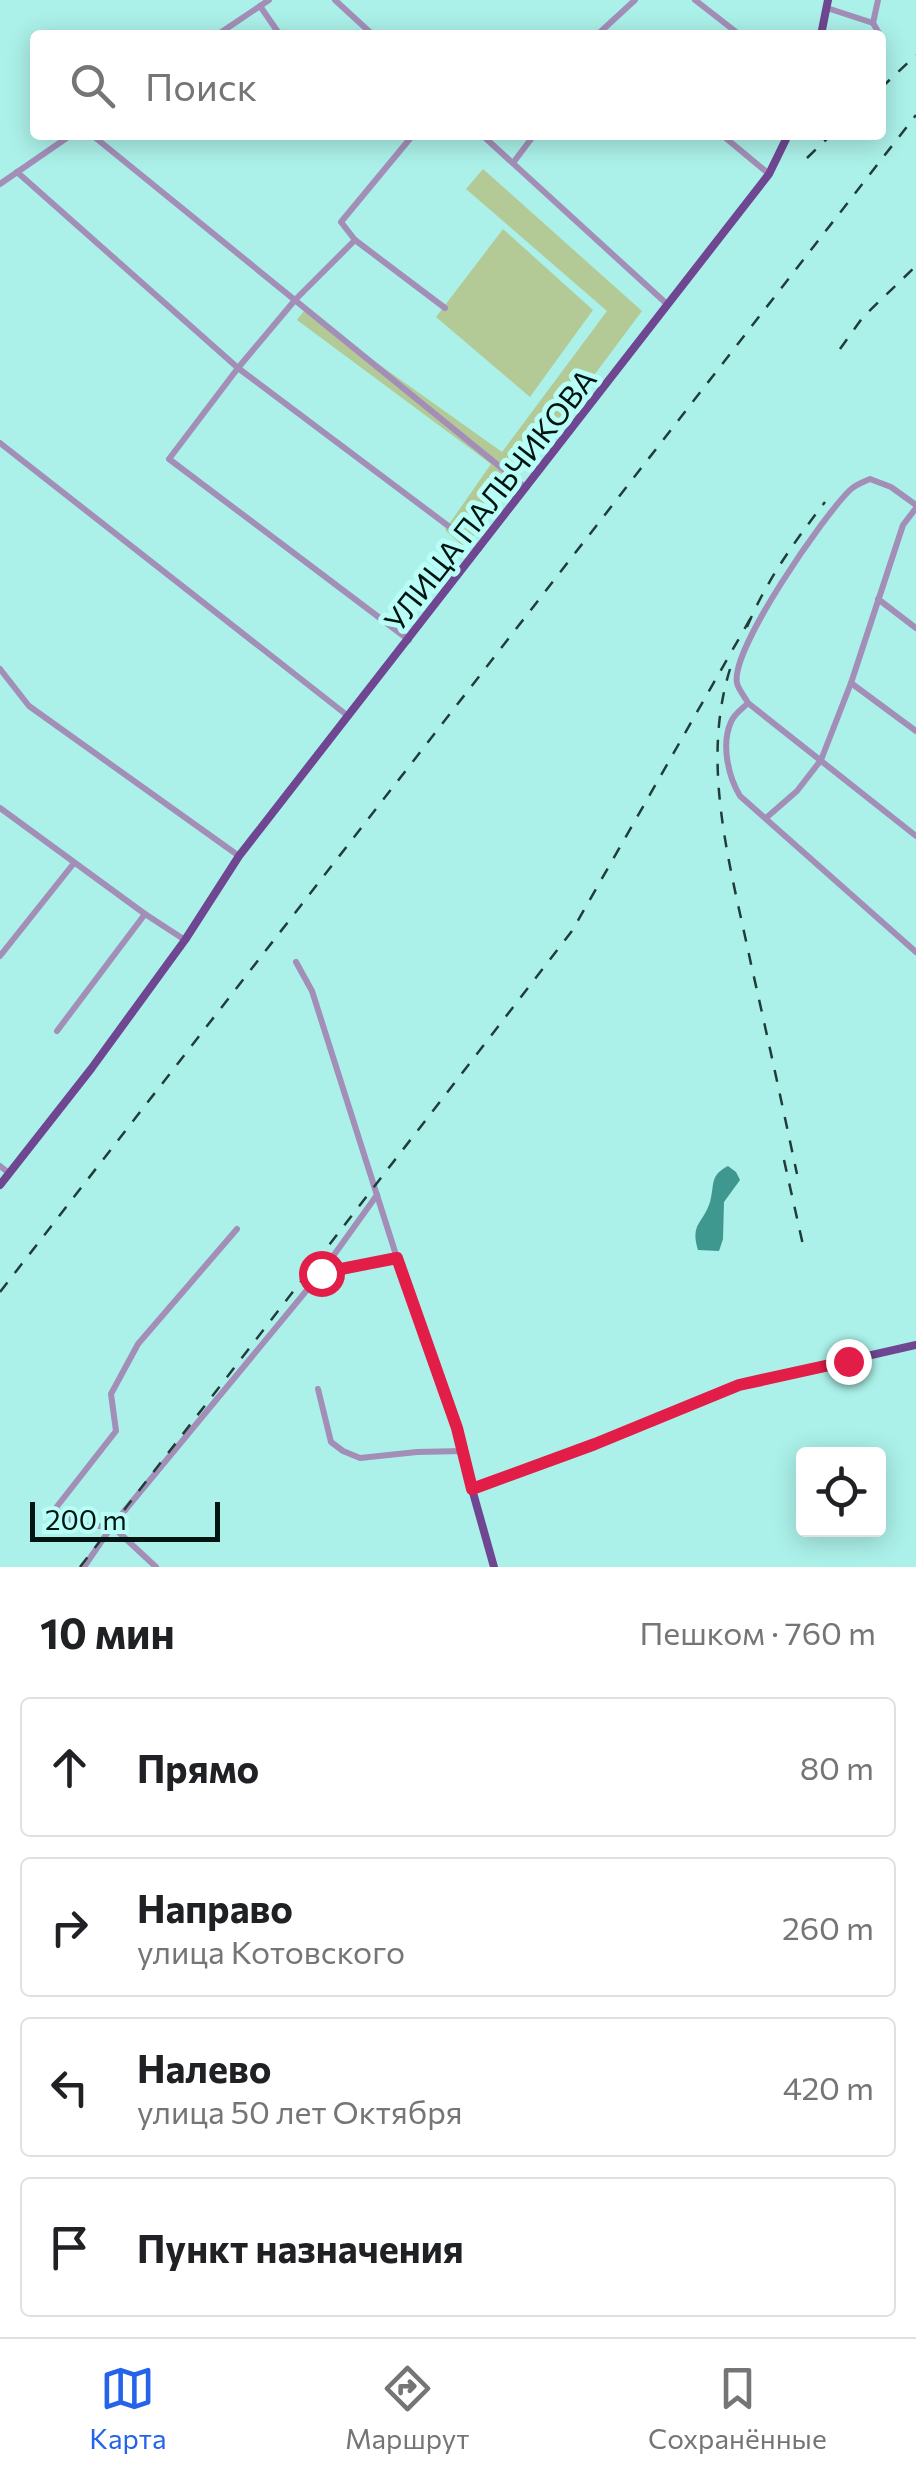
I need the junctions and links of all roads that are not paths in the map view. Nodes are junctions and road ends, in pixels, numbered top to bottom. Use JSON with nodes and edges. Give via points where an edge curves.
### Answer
{"nodes":[{"id":1,"x":269,"y":0,"type":"edge"},
{"id":2,"x":335,"y":0,"type":"edge"},
{"id":3,"x":636,"y":0,"type":"edge"},
{"id":4,"x":695,"y":0,"type":"edge"},
{"id":5,"x":878,"y":0,"type":"edge"},
{"id":6,"x":827,"y":4,"type":"edge"},
{"id":7,"x":260,"y":6,"type":"junction"},
{"id":8,"x":873,"y":23,"type":"junction"},
{"id":9,"x":224,"y":30,"type":"edge"},
{"id":10,"x":277,"y":30,"type":"edge"},
{"id":11,"x":368,"y":30,"type":"edge"},
{"id":12,"x":603,"y":30,"type":"edge"},
{"id":13,"x":734,"y":30,"type":"edge"},
{"id":14,"x":822,"y":30,"type":"edge"},
{"id":15,"x":877,"y":30,"type":"edge"},
{"id":16,"x":64,"y":140,"type":"edge"},
{"id":17,"x":98,"y":140,"type":"edge"},
{"id":18,"x":409,"y":140,"type":"edge"},
{"id":19,"x":487,"y":140,"type":"edge"},
{"id":20,"x":530,"y":140,"type":"edge"},
{"id":21,"x":728,"y":140,"type":"edge"},
{"id":22,"x":786,"y":140,"type":"edge"},
{"id":23,"x":513,"y":164,"type":"junction"},
{"id":24,"x":16,"y":172,"type":"junction"},
{"id":25,"x":769,"y":174,"type":"junction"},
{"id":26,"x":0,"y":184,"type":"edge"},
{"id":27,"x":355,"y":240,"type":"junction"},
{"id":28,"x":296,"y":300,"type":"junction"},
{"id":29,"x":668,"y":304,"type":"junction"},
{"id":30,"x":445,"y":308,"type":"dead end"},
{"id":31,"x":238,"y":368,"type":"junction"},
{"id":32,"x":0,"y":443,"type":"edge"},
{"id":33,"x":526,"y":488,"type":"junction"},
{"id":34,"x":916,"y":506,"type":"edge"},
{"id":35,"x":479,"y":549,"type":"junction"},
{"id":36,"x":878,"y":598,"type":"junction"},
{"id":37,"x":916,"y":628,"type":"edge"},
{"id":38,"x":408,"y":640,"type":"junction"},
{"id":39,"x":0,"y":669,"type":"edge"},
{"id":40,"x":851,"y":683,"type":"junction"},
{"id":41,"x":748,"y":703,"type":"junction"},
{"id":42,"x":349,"y":716,"type":"junction"},
{"id":43,"x":916,"y":732,"type":"edge"},
{"id":44,"x":821,"y":760,"type":"junction"},
{"id":45,"x":0,"y":808,"type":"edge"},
{"id":46,"x":766,"y":818,"type":"junction"},
{"id":47,"x":916,"y":836,"type":"edge"},
{"id":48,"x":239,"y":856,"type":"junction"},
{"id":49,"x":74,"y":863,"type":"junction"},
{"id":50,"x":145,"y":914,"type":"junction"},
{"id":51,"x":185,"y":940,"type":"junction"},
{"id":52,"x":916,"y":952,"type":"edge"},
{"id":53,"x":0,"y":956,"type":"edge"},
{"id":54,"x":296,"y":962,"type":"dead end"},
{"id":55,"x":57,"y":1031,"type":"dead end"},
{"id":56,"x":0,"y":1166,"type":"edge"},
{"id":57,"x":10,"y":1172,"type":"junction"},
{"id":58,"x":0,"y":1185,"type":"edge"},
{"id":59,"x":378,"y":1194,"type":"junction"},
{"id":60,"x":238,"y":1228,"type":"dead end"},
{"id":61,"x":397,"y":1258,"type":"junction"},
{"id":62,"x":321,"y":1273,"type":"junction"},
{"id":63,"x":916,"y":1345,"type":"edge"},
{"id":64,"x":318,"y":1389,"type":"dead end"},
{"id":65,"x":463,"y":1451,"type":"junction"},
{"id":66,"x":472,"y":1489,"type":"junction"},
{"id":67,"x":112,"y":1526,"type":"junction"},
{"id":68,"x":84,"y":1567,"type":"edge"},
{"id":69,"x":156,"y":1567,"type":"edge"},
{"id":70,"x":494,"y":1567,"type":"edge"}],
"edges":[{"from":1,"to":7,"type":"street"},
{"from":2,"to":11,"type":"street"},
{"from":3,"to":12,"type":"street"},
{"from":4,"to":13,"type":"street"},
{"from":5,"to":8,"type":"street"},
{"from":6,"to":8,"type":"street"},
{"from":6,"to":14,"type":"main road"},
{"from":7,"to":9,"type":"street"},
{"from":7,"to":10,"type":"street"},
{"from":8,"to":15,"type":"street"},
{"from":16,"to":24,"type":"street"},
{"from":17,"to":28,"type":"street"},
{"from":18,"to":27,"type":"street","via":[[341,222]]},
{"from":19,"to":23,"type":"street"},
{"from":20,"to":23,"type":"street"},
{"from":21,"to":25,"type":"street"},
{"from":22,"to":25,"type":"main road","name":"УЛИЦА ПАЛЬЧИКОВА"},
{"from":23,"to":29,"type":"street"},
{"from":24,"to":26,"type":"street"},
{"from":24,"to":31,"type":"street"},
{"from":25,"to":29,"type":"main road","name":"УЛИЦА ПАЛЬЧИКОВА"},
{"from":27,"to":28,"type":"street"},
{"from":27,"to":30,"type":"street"},
{"from":28,"to":31,"type":"street"},
{"from":28,"to":33,"type":"street"},
{"from":29,"to":33,"type":"main road","name":"УЛИЦА ПАЛЬЧИКОВА"},
{"from":31,"to":35,"type":"street"},
{"from":31,"to":38,"type":"street","via":[[170,458]]},
{"from":32,"to":42,"type":"street"},
{"from":33,"to":35,"type":"main road","name":"УЛИЦА ПАЛЬЧИКОВА"},
{"from":34,"to":36,"type":"street"},
{"from":34,"to":41,"type":"street","via":[[870,479],[852,487],[792,566],[740,656],[736,682]]},
{"from":35,"to":38,"type":"main road","name":"УЛИЦА ПАЛЬЧИКОВА"},
{"from":36,"to":37,"type":"street"},
{"from":36,"to":40,"type":"street"},
{"from":38,"to":42,"type":"main road","name":"УЛИЦА ПАЛЬЧИКОВА"},
{"from":39,"to":48,"type":"street","via":[[29,706]]},
{"from":40,"to":43,"type":"street"},
{"from":40,"to":44,"type":"street"},
{"from":41,"to":44,"type":"street"},
{"from":41,"to":46,"type":"street","via":[[732,717],[727,757],[731,782]]},
{"from":42,"to":48,"type":"main road","name":"УЛИЦА ПАЛЬЧИКОВА"},
{"from":44,"to":46,"type":"street"},
{"from":44,"to":47,"type":"street"},
{"from":45,"to":49,"type":"street"},
{"from":46,"to":52,"type":"street"},
{"from":48,"to":51,"type":"main road","name":"УЛИЦА ПАЛЬЧИКОВА"},
{"from":49,"to":50,"type":"street"},
{"from":49,"to":53,"type":"street"},
{"from":50,"to":51,"type":"street"},
{"from":50,"to":55,"type":"street"},
{"from":51,"to":57,"type":"main road","name":"УЛИЦА ПАЛЬЧИКОВА"},
{"from":54,"to":59,"type":"street","via":[[312,991]]},
{"from":56,"to":57,"type":"street"},
{"from":57,"to":58,"type":"main road","name":"УЛИЦА ПАЛЬЧИКОВА"},
{"from":59,"to":61,"type":"street"},
{"from":59,"to":62,"type":"street"},
{"from":60,"to":67,"type":"street","via":[[138,1344],[111,1394],[116,1431],[55,1509],[80,1526]]},
{"from":61,"to":62,"type":"street"},
{"from":61,"to":65,"type":"street"},
{"from":62,"to":67,"type":"street"},
{"from":63,"to":66,"type":"main road","via":[[739,1385]]},
{"from":64,"to":65,"type":"street","via":[[331,1442],[360,1458]]},
{"from":65,"to":66,"type":"street"},
{"from":66,"to":70,"type":"main road"},
{"from":67,"to":68,"type":"street"},
{"from":67,"to":69,"type":"street"}]}
